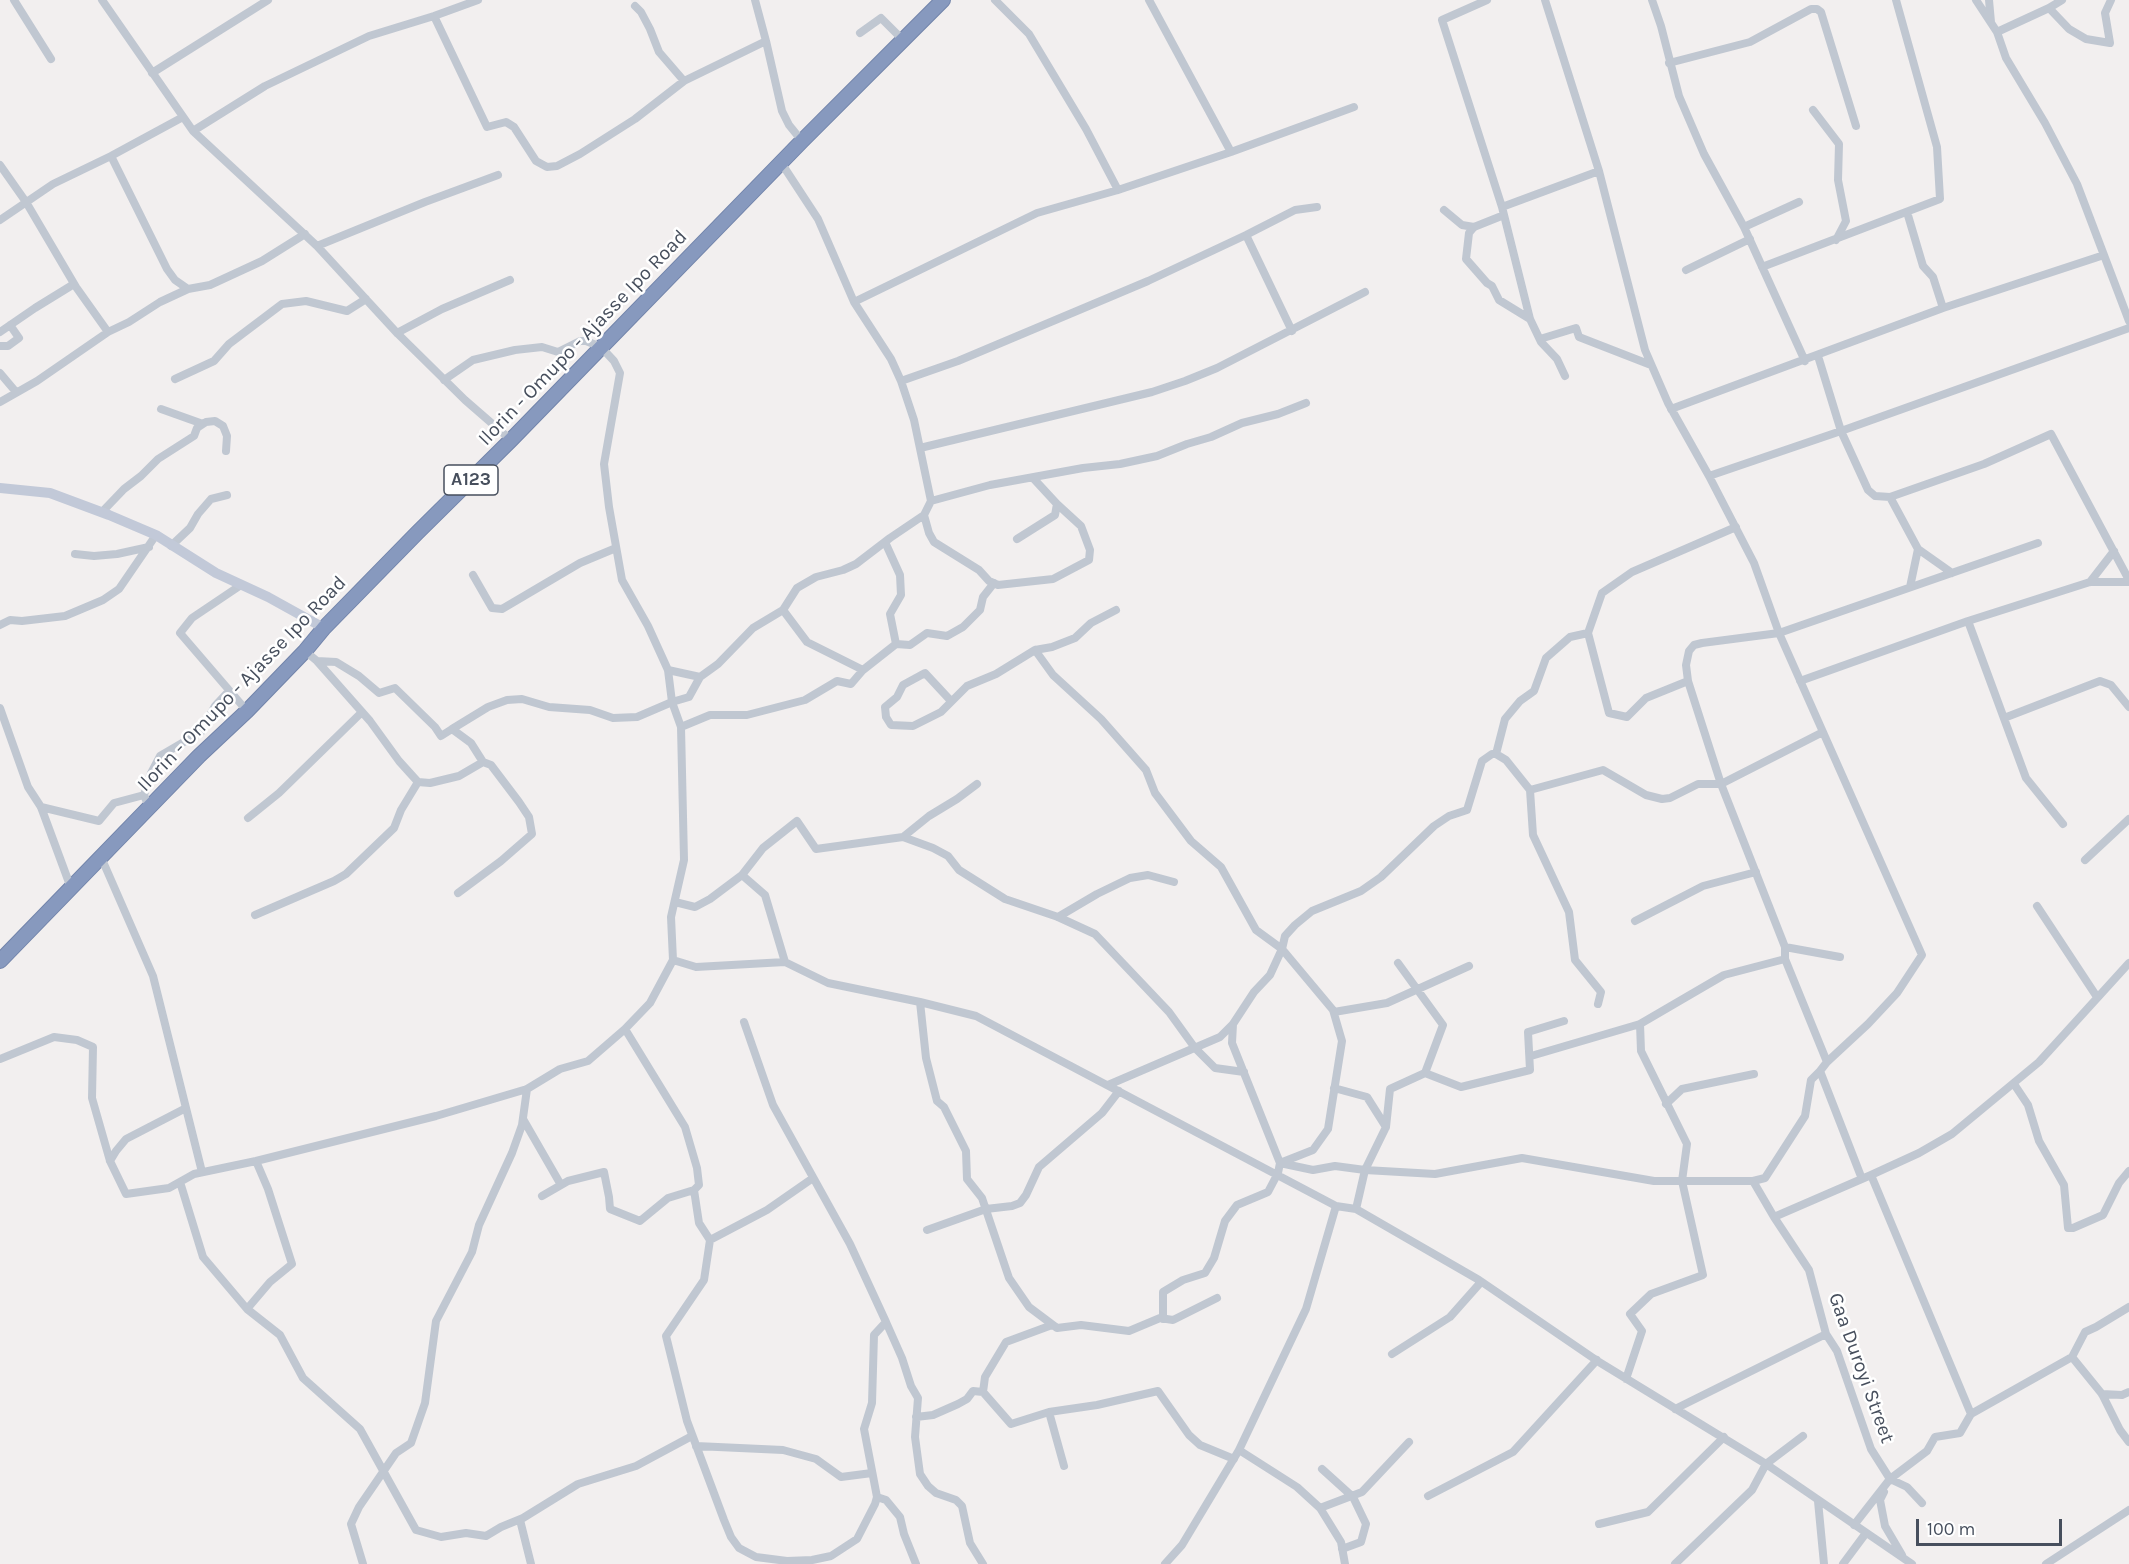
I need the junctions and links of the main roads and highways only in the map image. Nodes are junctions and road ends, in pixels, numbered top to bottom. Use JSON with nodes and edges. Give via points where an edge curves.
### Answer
{"nodes":[{"id":1,"x":943,"y":0,"type":"edge"},
{"id":2,"x":0,"y":961,"type":"edge"}],
"edges":[{"from":1,"to":2,"type":"highway","name":"Ilorin - Omupo - Ajasse Ipo Road","number":"A123","via":[[324,628],[247,711],[147,801],[101,857]]}]}
